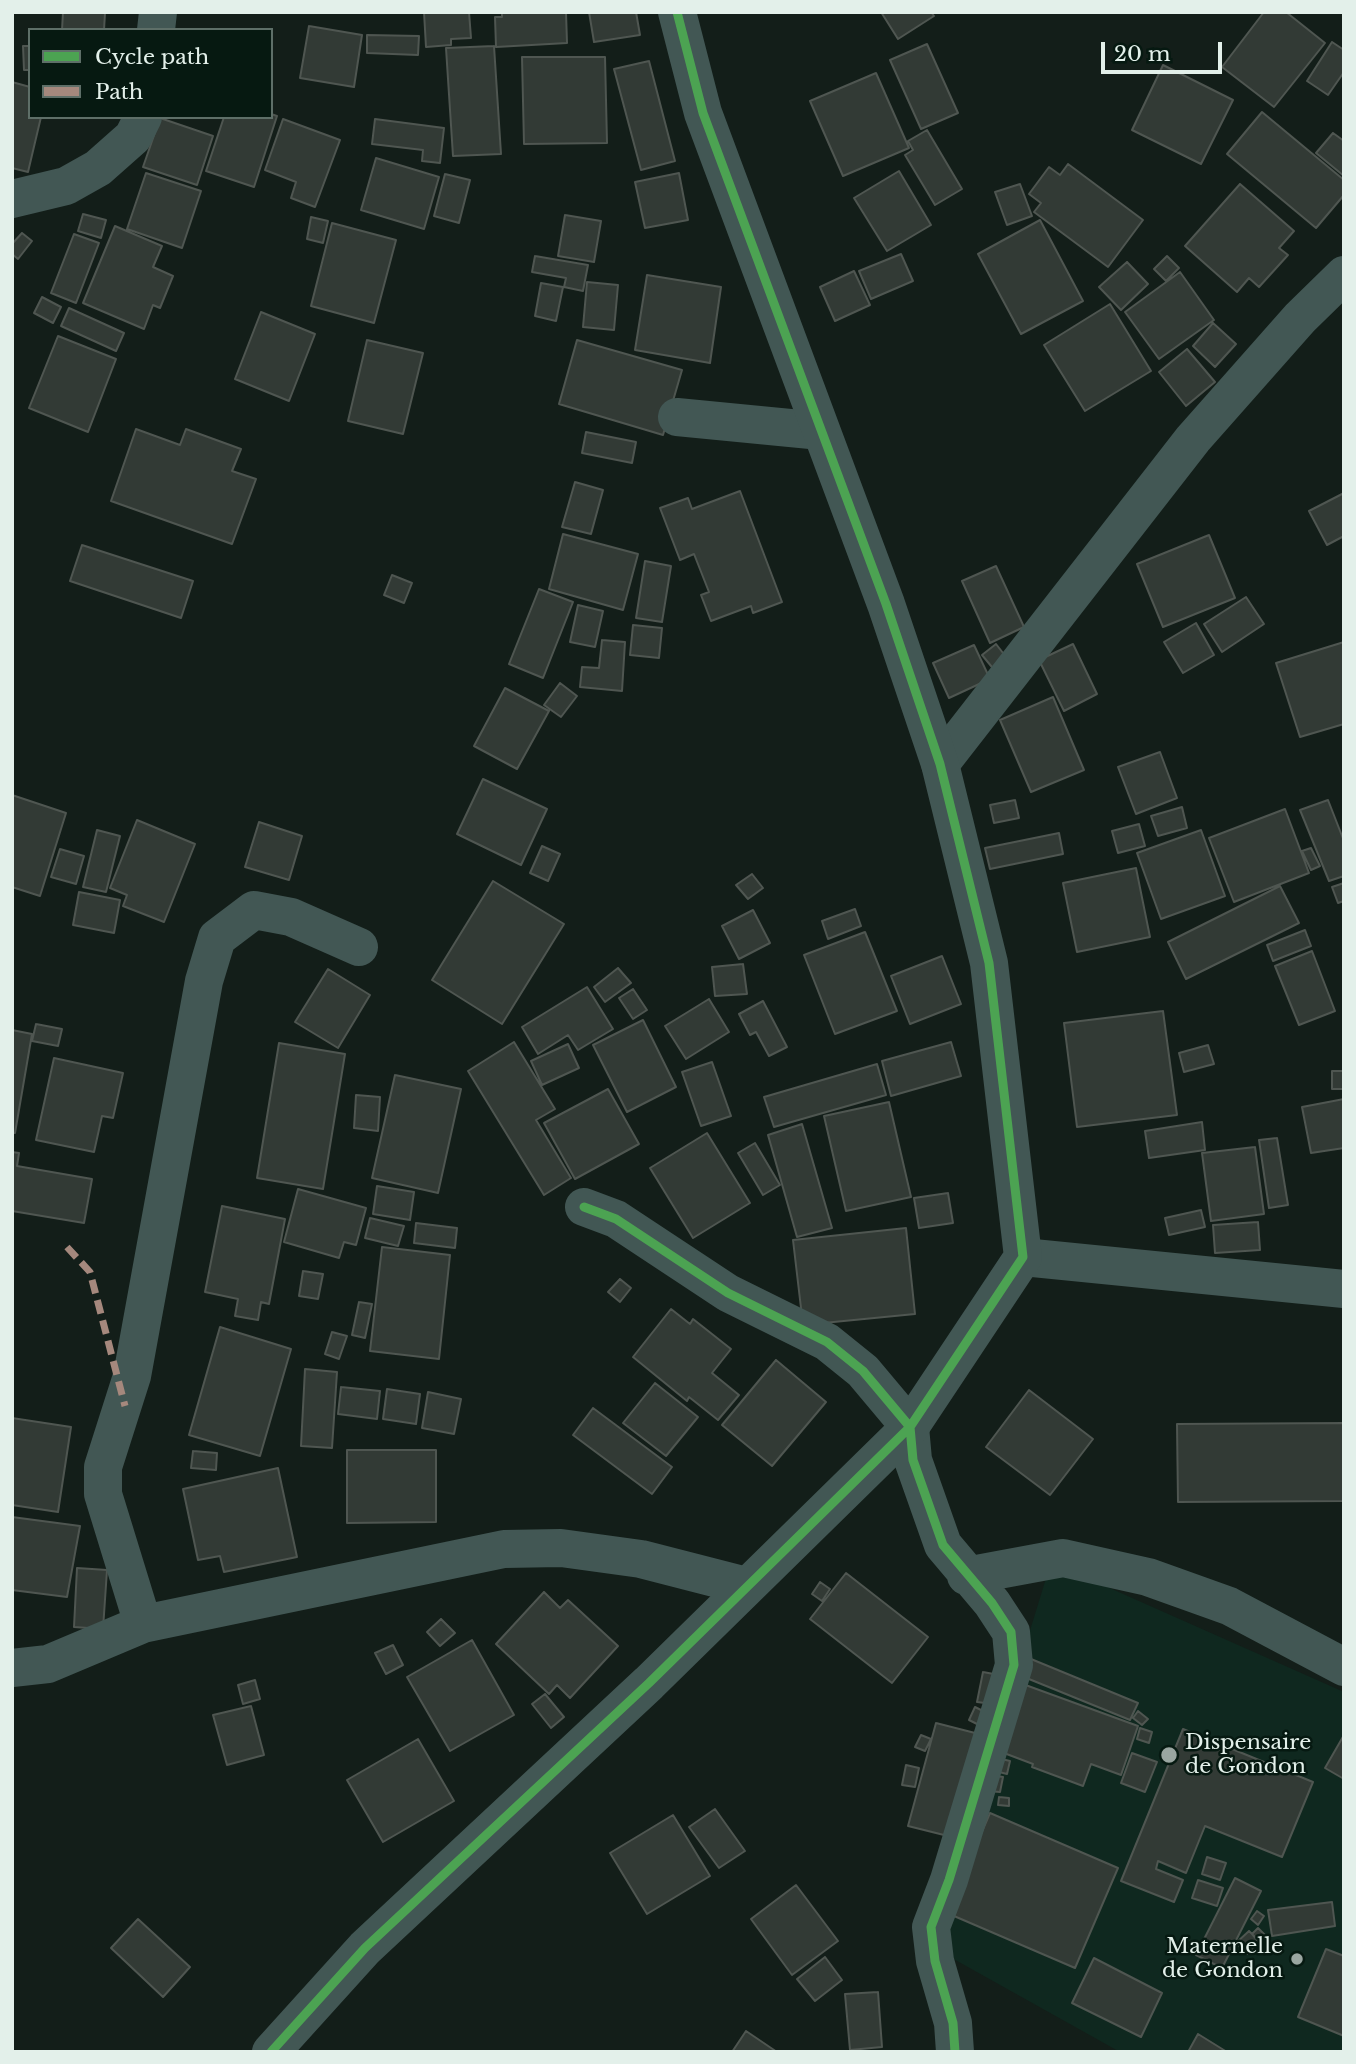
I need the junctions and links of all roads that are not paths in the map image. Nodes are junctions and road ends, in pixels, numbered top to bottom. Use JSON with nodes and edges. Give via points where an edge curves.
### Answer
{"nodes":[{"id":1,"x":677,"y":12,"type":"edge"},
{"id":2,"x":142,"y":119,"type":"edge"},
{"id":3,"x":12,"y":199,"type":"edge"},
{"id":4,"x":1344,"y":275,"type":"edge"},
{"id":5,"x":677,"y":416,"type":"dead end"},
{"id":6,"x":821,"y":431,"type":"junction"},
{"id":7,"x":940,"y":764,"type":"junction"},
{"id":8,"x":359,"y":947,"type":"dead end"},
{"id":9,"x":584,"y":1207,"type":"dead end"},
{"id":10,"x":1023,"y":1257,"type":"junction"},
{"id":11,"x":1344,"y":1289,"type":"edge"},
{"id":12,"x":910,"y":1427,"type":"junction"},
{"id":13,"x":966,"y":1576,"type":"junction"},
{"id":14,"x":746,"y":1586,"type":"junction"},
{"id":15,"x":143,"y":1624,"type":"junction"},
{"id":16,"x":1344,"y":1667,"type":"edge"},
{"id":17,"x":12,"y":1668,"type":"edge"},
{"id":18,"x":271,"y":2052,"type":"edge"},
{"id":19,"x":955,"y":2052,"type":"edge"}],
"edges":[{"from":1,"to":6,"type":"street","via":[[703,113]]},
{"from":2,"to":3,"type":"street","via":[[134,137],[98,168],[66,186]]},
{"from":4,"to":7,"type":"street","via":[[1193,439]]},
{"from":5,"to":6,"type":"street"},
{"from":6,"to":7,"type":"street"},
{"from":7,"to":10,"type":"street","via":[[989,963]]},
{"from":8,"to":15,"type":"street","via":[[291,916],[254,910],[217,938],[204,981],[132,1376],[103,1467],[103,1494]]},
{"from":9,"to":12,"type":"street","via":[[616,1219],[729,1293],[827,1342],[863,1371]]},
{"from":10,"to":11,"type":"street"},
{"from":10,"to":12,"type":"street"},
{"from":12,"to":13,"type":"street","via":[[913,1460],[934,1526]]},
{"from":12,"to":14,"type":"street"},
{"from":13,"to":16,"type":"street","via":[[1063,1558],[1148,1577],[1230,1606]]},
{"from":13,"to":19,"type":"street","via":[[1011,1632],[1014,1665],[931,1927],[935,1961],[953,2023]]},
{"from":14,"to":15,"type":"street","via":[[641,1559],[561,1548],[504,1549]]},
{"from":14,"to":18,"type":"street","via":[[649,1683],[365,1948]]},
{"from":15,"to":17,"type":"street","via":[[48,1664]]}]}
